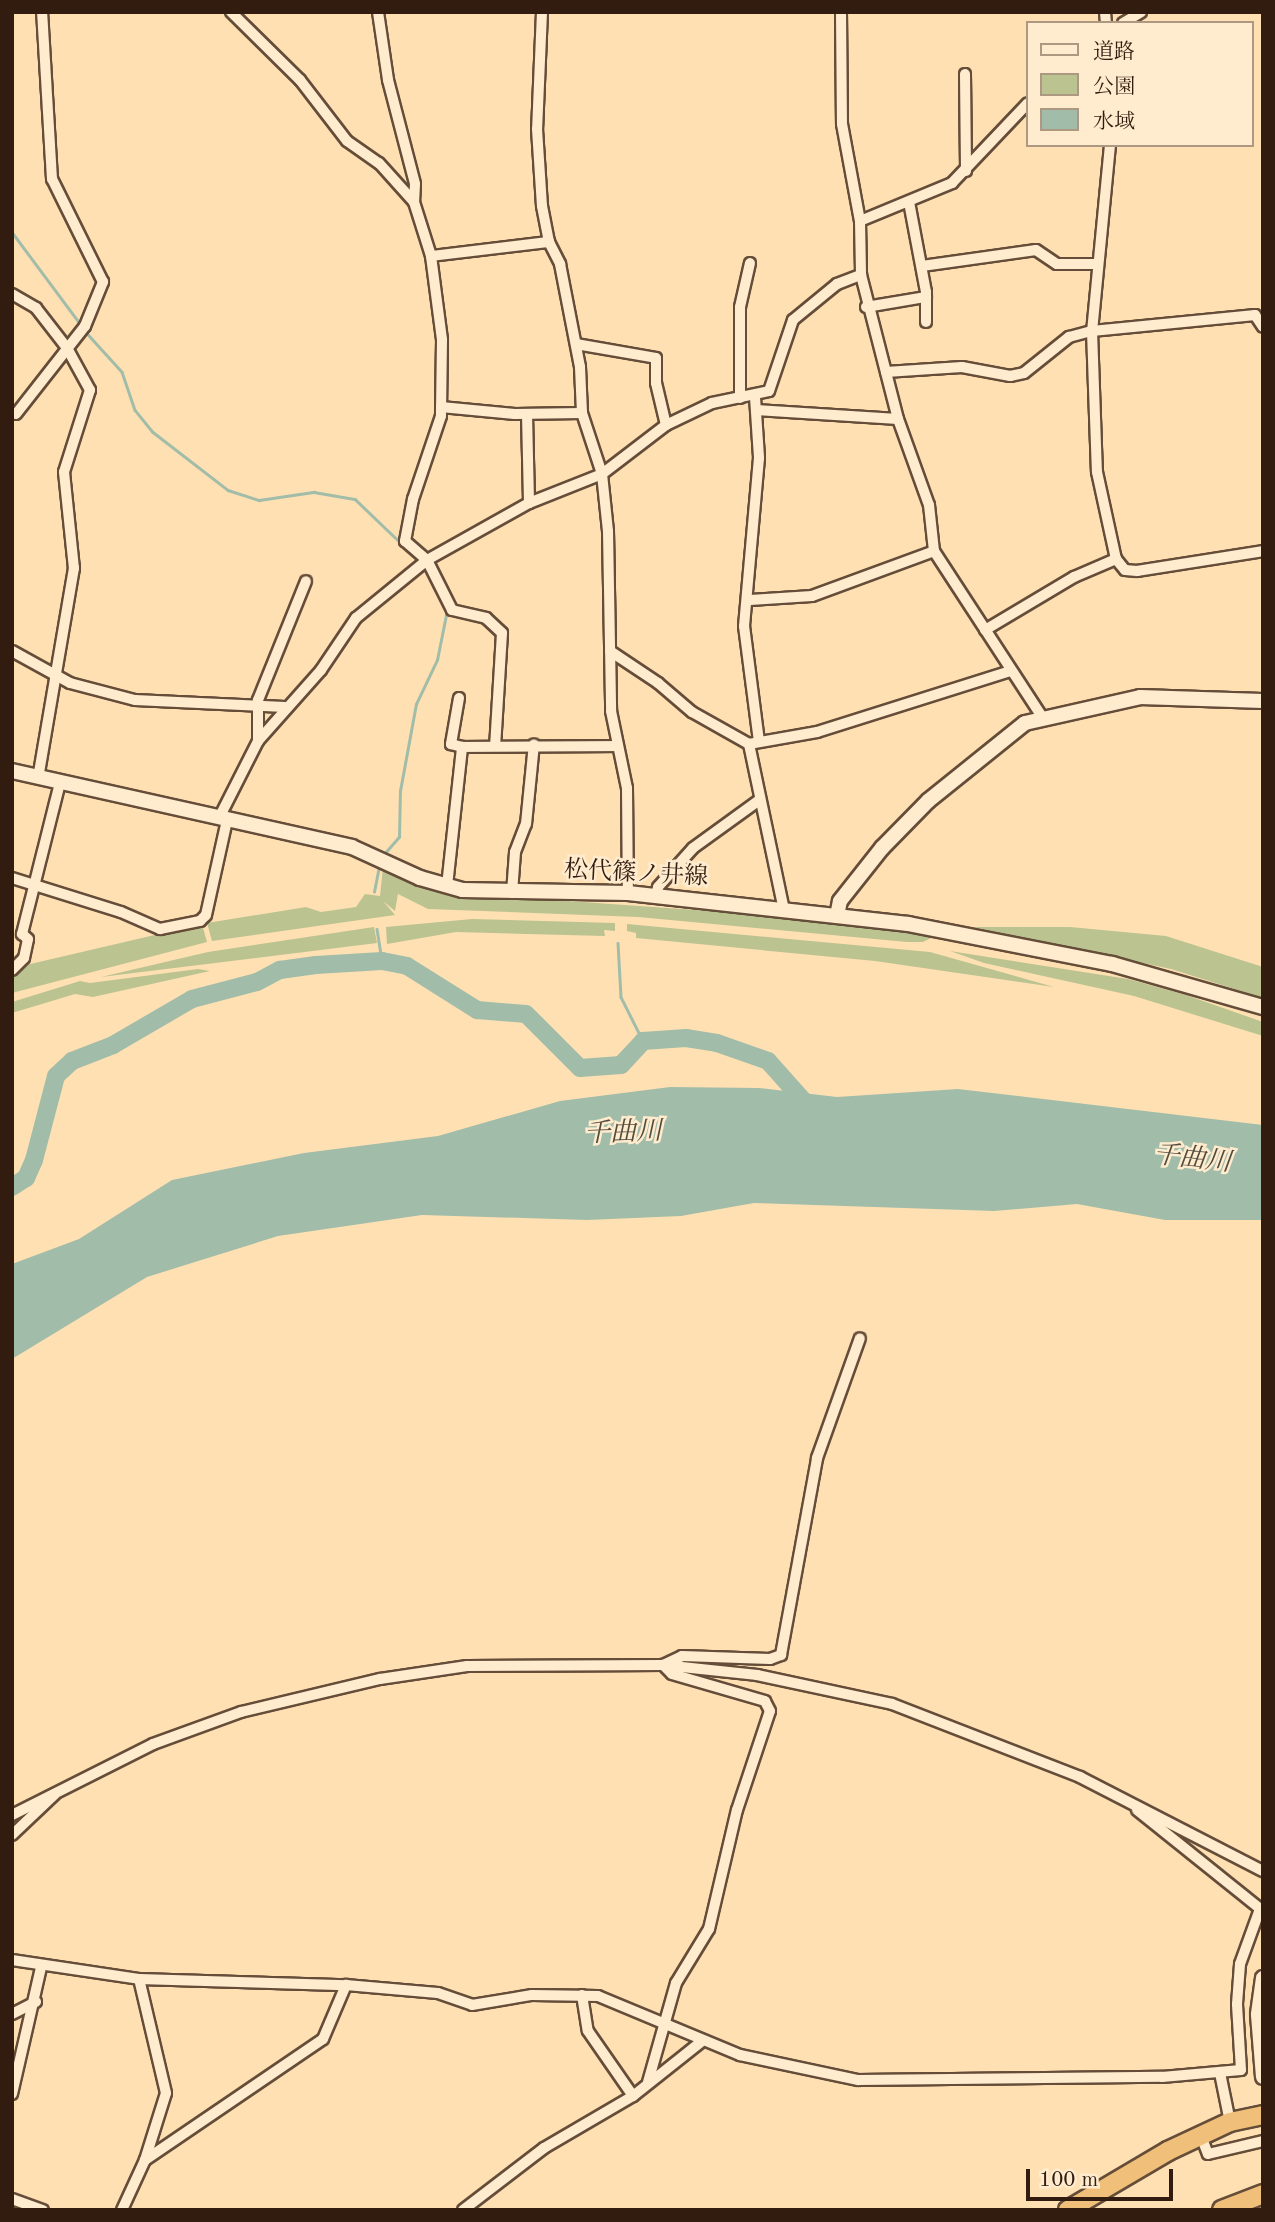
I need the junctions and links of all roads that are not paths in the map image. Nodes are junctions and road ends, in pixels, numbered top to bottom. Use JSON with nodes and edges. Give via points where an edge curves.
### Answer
{"nodes":[{"id":1,"x":43,"y":12,"type":"edge"},
{"id":2,"x":231,"y":12,"type":"edge"},
{"id":3,"x":378,"y":12,"type":"edge"},
{"id":4,"x":542,"y":12,"type":"edge"},
{"id":5,"x":841,"y":12,"type":"edge"},
{"id":6,"x":965,"y":74,"type":"dead end"},
{"id":7,"x":1026,"y":105,"type":"edge"},
{"id":8,"x":1110,"y":147,"type":"edge"},
{"id":9,"x":967,"y":171,"type":"junction"},
{"id":10,"x":414,"y":202,"type":"junction"},
{"id":11,"x":909,"y":202,"type":"junction"},
{"id":12,"x":860,"y":221,"type":"junction"},
{"id":13,"x":549,"y":242,"type":"junction"},
{"id":14,"x":431,"y":256,"type":"junction"},
{"id":15,"x":750,"y":263,"type":"dead end"},
{"id":16,"x":1095,"y":264,"type":"junction"},
{"id":17,"x":922,"y":266,"type":"junction"},
{"id":18,"x":860,"y":275,"type":"junction"},
{"id":19,"x":12,"y":294,"type":"edge"},
{"id":20,"x":926,"y":297,"type":"junction"},
{"id":21,"x":866,"y":307,"type":"junction"},
{"id":22,"x":926,"y":322,"type":"dead end"},
{"id":23,"x":1263,"y":327,"type":"edge"},
{"id":24,"x":1092,"y":331,"type":"junction"},
{"id":25,"x":576,"y":344,"type":"junction"},
{"id":26,"x":67,"y":348,"type":"junction"},
{"id":27,"x":886,"y":372,"type":"junction"},
{"id":28,"x":755,"y":397,"type":"junction"},
{"id":29,"x":740,"y":398,"type":"junction"},
{"id":30,"x":442,"y":407,"type":"junction"},
{"id":31,"x":755,"y":410,"type":"junction"},
{"id":32,"x":582,"y":413,"type":"junction"},
{"id":33,"x":16,"y":414,"type":"dead end"},
{"id":34,"x":527,"y":414,"type":"junction"},
{"id":35,"x":898,"y":419,"type":"junction"},
{"id":36,"x":666,"y":425,"type":"junction"},
{"id":37,"x":602,"y":474,"type":"junction"},
{"id":38,"x":529,"y":503,"type":"junction"},
{"id":39,"x":934,"y":551,"type":"junction"},
{"id":40,"x":1263,"y":551,"type":"edge"},
{"id":41,"x":1116,"y":559,"type":"junction"},
{"id":42,"x":427,"y":560,"type":"junction"},
{"id":43,"x":306,"y":581,"type":"dead end"},
{"id":44,"x":750,"y":600,"type":"junction"},
{"id":45,"x":985,"y":630,"type":"junction"},
{"id":46,"x":12,"y":651,"type":"edge"},
{"id":47,"x":610,"y":651,"type":"junction"},
{"id":48,"x":1010,"y":671,"type":"junction"},
{"id":49,"x":57,"y":676,"type":"junction"},
{"id":50,"x":459,"y":698,"type":"dead end"},
{"id":51,"x":1263,"y":701,"type":"edge"},
{"id":52,"x":257,"y":706,"type":"junction"},
{"id":53,"x":285,"y":706,"type":"junction"},
{"id":54,"x":1043,"y":718,"type":"junction"},
{"id":55,"x":258,"y":741,"type":"junction"},
{"id":56,"x":754,"y":743,"type":"junction"},
{"id":57,"x":534,"y":744,"type":"junction"},
{"id":58,"x":495,"y":746,"type":"junction"},
{"id":59,"x":618,"y":746,"type":"junction"},
{"id":60,"x":462,"y":747,"type":"junction"},
{"id":61,"x":12,"y":771,"type":"edge"},
{"id":62,"x":38,"y":778,"type":"junction"},
{"id":63,"x":60,"y":783,"type":"junction"},
{"id":64,"x":758,"y":801,"type":"junction"},
{"id":65,"x":223,"y":819,"type":"junction"},
{"id":66,"x":12,"y":878,"type":"edge"},
{"id":67,"x":36,"y":885,"type":"junction"},
{"id":68,"x":447,"y":886,"type":"junction"},
{"id":69,"x":512,"y":893,"type":"junction"},
{"id":70,"x":628,"y":893,"type":"junction"},
{"id":71,"x":656,"y":896,"type":"junction"},
{"id":72,"x":785,"y":910,"type":"junction"},
{"id":73,"x":837,"y":916,"type":"junction"},
{"id":74,"x":17,"y":934,"type":"edge"},
{"id":75,"x":12,"y":971,"type":"edge"},
{"id":76,"x":1263,"y":1007,"type":"edge"},
{"id":77,"x":860,"y":1338,"type":"dead end"},
{"id":78,"x":663,"y":1665,"type":"junction"},
{"id":79,"x":60,"y":1789,"type":"junction"},
{"id":80,"x":1126,"y":1802,"type":"junction"},
{"id":81,"x":12,"y":1815,"type":"edge"},
{"id":82,"x":12,"y":1835,"type":"edge"},
{"id":83,"x":1263,"y":1871,"type":"edge"},
{"id":84,"x":1261,"y":1910,"type":"edge"},
{"id":85,"x":12,"y":1960,"type":"edge"},
{"id":86,"x":41,"y":1968,"type":"junction"},
{"id":87,"x":1263,"y":1978,"type":"edge"},
{"id":88,"x":139,"y":1979,"type":"junction"},
{"id":89,"x":346,"y":1985,"type":"junction"},
{"id":90,"x":582,"y":1995,"type":"junction"},
{"id":91,"x":36,"y":2003,"type":"junction"},
{"id":92,"x":12,"y":2014,"type":"edge"},
{"id":93,"x":663,"y":2026,"type":"junction"},
{"id":94,"x":701,"y":2042,"type":"junction"},
{"id":95,"x":1220,"y":2073,"type":"junction"},
{"id":96,"x":1263,"y":2077,"type":"edge"},
{"id":97,"x":648,"y":2082,"type":"junction"},
{"id":98,"x":12,"y":2094,"type":"edge"},
{"id":99,"x":633,"y":2096,"type":"junction"},
{"id":100,"x":1263,"y":2115,"type":"edge"},
{"id":101,"x":1230,"y":2122,"type":"junction"},
{"id":102,"x":1201,"y":2136,"type":"junction"},
{"id":103,"x":1263,"y":2141,"type":"edge"},
{"id":104,"x":145,"y":2160,"type":"junction"},
{"id":105,"x":1263,"y":2194,"type":"edge"},
{"id":106,"x":16,"y":2203,"type":"edge"},
{"id":107,"x":43,"y":2210,"type":"edge"},
{"id":108,"x":122,"y":2210,"type":"edge"},
{"id":109,"x":463,"y":2210,"type":"edge"},
{"id":110,"x":1068,"y":2210,"type":"edge"},
{"id":111,"x":1222,"y":2210,"type":"edge"}],
"edges":[{"from":1,"to":26,"type":"street","via":[[52,179],[103,282],[83,329]]},
{"from":2,"to":10,"type":"street","via":[[300,80],[347,141],[379,163]]},
{"from":3,"to":10,"type":"street","via":[[388,80],[415,184]]},
{"from":4,"to":13,"type":"street","via":[[537,129]]},
{"from":5,"to":12,"type":"street","via":[[842,124]]},
{"from":6,"to":9,"type":"street"},
{"from":7,"to":9,"type":"street"},
{"from":8,"to":16,"type":"street"},
{"from":9,"to":11,"type":"street","via":[[936,192]]},
{"from":10,"to":14,"type":"street"},
{"from":11,"to":12,"type":"street"},
{"from":11,"to":17,"type":"street"},
{"from":12,"to":18,"type":"street"},
{"from":13,"to":14,"type":"street"},
{"from":13,"to":25,"type":"street","via":[[561,264]]},
{"from":14,"to":30,"type":"street","via":[[442,340]]},
{"from":15,"to":29,"type":"street","via":[[740,307]]},
{"from":16,"to":17,"type":"street","via":[[1057,264],[1036,250]]},
{"from":16,"to":24,"type":"street"},
{"from":17,"to":20,"type":"street"},
{"from":18,"to":21,"type":"street"},
{"from":18,"to":28,"type":"street","via":[[838,284],[793,320],[769,391]]},
{"from":19,"to":26,"type":"street","via":[[36,308]]},
{"from":20,"to":21,"type":"street"},
{"from":20,"to":22,"type":"street"},
{"from":21,"to":27,"type":"street"},
{"from":23,"to":24,"type":"street","via":[[1255,314]]},
{"from":24,"to":27,"type":"street","via":[[1069,337],[1024,373],[1010,376],[962,367]]},
{"from":24,"to":41,"type":"street","via":[[1097,472]]},
{"from":25,"to":32,"type":"street"},
{"from":25,"to":36,"type":"street","via":[[656,358],[656,383]]},
{"from":26,"to":33,"type":"street"},
{"from":26,"to":49,"type":"street","via":[[87,379],[90,401],[68,449],[64,472],[74,568]]},
{"from":27,"to":35,"type":"street"},
{"from":28,"to":29,"type":"street"},
{"from":28,"to":31,"type":"street"},
{"from":29,"to":36,"type":"street","via":[[712,402]]},
{"from":30,"to":34,"type":"street"},
{"from":30,"to":42,"type":"street","via":[[405,541]]},
{"from":31,"to":35,"type":"street"},
{"from":31,"to":44,"type":"street","via":[[759,458],[755,532],[747,558]]},
{"from":32,"to":34,"type":"street"},
{"from":32,"to":37,"type":"street"},
{"from":34,"to":38,"type":"street"},
{"from":35,"to":39,"type":"street","via":[[929,505]]},
{"from":36,"to":37,"type":"street"},
{"from":37,"to":38,"type":"street"},
{"from":37,"to":47,"type":"street"},
{"from":38,"to":42,"type":"street"},
{"from":39,"to":44,"type":"street","via":[[812,596]]},
{"from":39,"to":45,"type":"street"},
{"from":40,"to":41,"type":"street","via":[[1137,571],[1125,570]]},
{"from":41,"to":45,"type":"street","via":[[1074,577]]},
{"from":42,"to":53,"type":"street","via":[[342,631],[321,670]]},
{"from":42,"to":58,"type":"street","via":[[452,610],[486,618],[502,633]]},
{"from":43,"to":52,"type":"street"},
{"from":44,"to":56,"type":"street","via":[[745,650]]},
{"from":45,"to":48,"type":"street"},
{"from":46,"to":49,"type":"street"},
{"from":47,"to":56,"type":"street","via":[[692,712]]},
{"from":47,"to":59,"type":"street","via":[[611,711]]},
{"from":48,"to":54,"type":"street"},
{"from":48,"to":56,"type":"street","via":[[817,732]]},
{"from":49,"to":52,"type":"street","via":[[135,700]]},
{"from":49,"to":62,"type":"street"},
{"from":50,"to":60,"type":"street","via":[[451,744]]},
{"from":51,"to":54,"type":"main road","via":[[1140,697]]},
{"from":52,"to":53,"type":"street"},
{"from":52,"to":55,"type":"street"},
{"from":53,"to":55,"type":"street"},
{"from":54,"to":73,"type":"main road","via":[[1026,723],[928,801],[855,880],[840,901]]},
{"from":55,"to":65,"type":"street"},
{"from":56,"to":64,"type":"street"},
{"from":57,"to":58,"type":"street"},
{"from":57,"to":59,"type":"street"},
{"from":57,"to":69,"type":"street","via":[[526,824],[515,852]]},
{"from":58,"to":60,"type":"street"},
{"from":59,"to":70,"type":"street","via":[[627,788]]},
{"from":60,"to":68,"type":"street"},
{"from":61,"to":62,"type":"main road","name":"松代篠ノ井線"},
{"from":62,"to":63,"type":"main road","name":"松代篠ノ井線"},
{"from":63,"to":65,"type":"main road","name":"松代篠ノ井線"},
{"from":63,"to":67,"type":"street"},
{"from":64,"to":71,"type":"street","via":[[693,848],[658,887]]},
{"from":64,"to":72,"type":"street"},
{"from":65,"to":67,"type":"street","via":[[206,915],[200,921],[160,929]]},
{"from":65,"to":68,"type":"main road","name":"松代篠ノ井線","via":[[352,846]]},
{"from":66,"to":67,"type":"street"},
{"from":67,"to":74,"type":"street"},
{"from":68,"to":69,"type":"main road","name":"松代篠ノ井線"},
{"from":69,"to":70,"type":"main road","name":"松代篠ノ井線"},
{"from":70,"to":71,"type":"main road","name":"松代篠ノ井線"},
{"from":71,"to":72,"type":"main road","name":"松代篠ノ井線"},
{"from":72,"to":73,"type":"main road","name":"松代篠ノ井線"},
{"from":73,"to":76,"type":"main road","name":"松代篠ノ井線","via":[[940,930],[1112,964]]},
{"from":74,"to":75,"type":"street","via":[[28,939],[24,958]]},
{"from":77,"to":78,"type":"street","via":[[817,1458],[781,1655],[770,1660],[682,1656]]},
{"from":78,"to":79,"type":"street","via":[[467,1666],[380,1679],[230,1716],[153,1744]]},
{"from":78,"to":80,"type":"street","via":[[757,1675],[892,1704],[1005,1744]]},
{"from":78,"to":93,"type":"street","via":[[672,1674],[765,1701],[770,1711],[737,1810],[709,1929],[676,1983]]},
{"from":79,"to":81,"type":"street"},
{"from":79,"to":82,"type":"street"},
{"from":80,"to":83,"type":"street"},
{"from":80,"to":84,"type":"street"},
{"from":84,"to":95,"type":"street","via":[[1240,1964],[1241,2070]]},
{"from":85,"to":86,"type":"street"},
{"from":86,"to":88,"type":"street"},
{"from":86,"to":91,"type":"street"},
{"from":87,"to":96,"type":"main road","via":[[1258,2015]]},
{"from":88,"to":89,"type":"street"},
{"from":88,"to":104,"type":"street","via":[[166,2093]]},
{"from":89,"to":90,"type":"street","via":[[438,1993],[472,2005],[533,1995]]},
{"from":89,"to":104,"type":"street","via":[[323,2039]]},
{"from":90,"to":93,"type":"street","via":[[598,1996]]},
{"from":90,"to":99,"type":"street","via":[[588,2031]]},
{"from":91,"to":92,"type":"street"},
{"from":91,"to":98,"type":"street"},
{"from":93,"to":94,"type":"street"},
{"from":93,"to":97,"type":"street"},
{"from":94,"to":95,"type":"street","via":[[801,2071],[858,2080]]},
{"from":94,"to":97,"type":"street"},
{"from":95,"to":101,"type":"street"},
{"from":97,"to":99,"type":"street"},
{"from":99,"to":109,"type":"street","via":[[544,2148]]},
{"from":100,"to":101,"type":"highway"},
{"from":101,"to":102,"type":"highway"},
{"from":102,"to":103,"type":"street","via":[[1208,2154]]},
{"from":102,"to":110,"type":"highway"},
{"from":104,"to":108,"type":"street"},
{"from":105,"to":111,"type":"highway"},
{"from":106,"to":107,"type":"street"}]}
